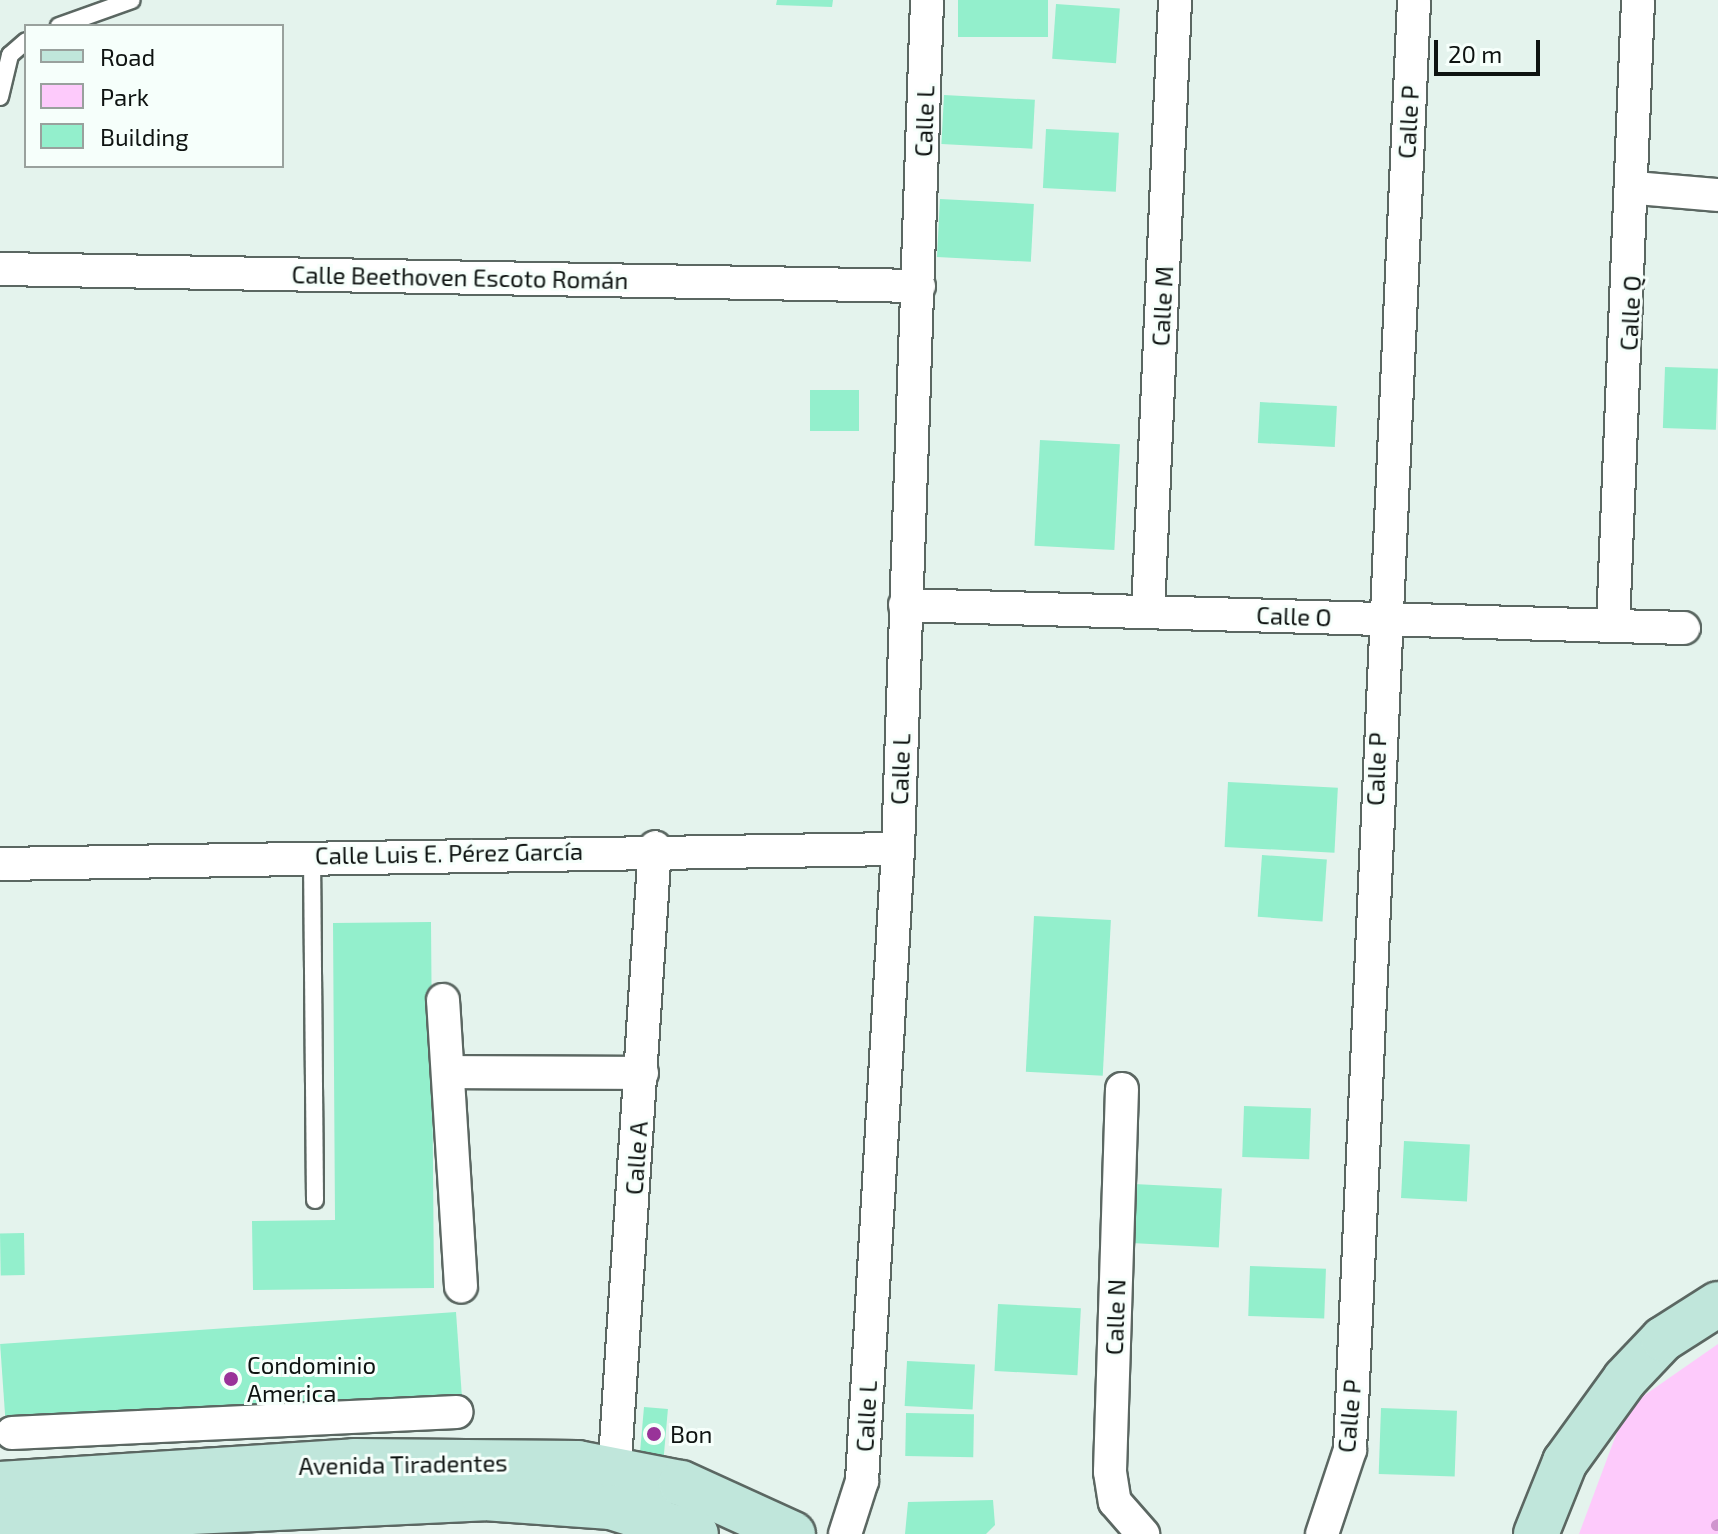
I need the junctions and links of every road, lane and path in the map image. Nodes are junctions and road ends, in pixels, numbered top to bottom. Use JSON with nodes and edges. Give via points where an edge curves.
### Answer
{"nodes":[{"id":1,"x":132,"y":0,"type":"edge"},
{"id":2,"x":927,"y":0,"type":"edge"},
{"id":3,"x":1175,"y":0,"type":"edge"},
{"id":4,"x":1414,"y":0,"type":"edge"},
{"id":5,"x":1638,"y":0,"type":"edge"},
{"id":6,"x":65,"y":24,"type":"edge"},
{"id":7,"x":24,"y":43,"type":"edge"},
{"id":8,"x":0,"y":97,"type":"edge"},
{"id":9,"x":1636,"y":188,"type":"junction"},
{"id":10,"x":1718,"y":195,"type":"edge"},
{"id":11,"x":0,"y":269,"type":"edge"},
{"id":12,"x":919,"y":286,"type":"junction"},
{"id":13,"x":905,"y":605,"type":"junction"},
{"id":14,"x":1148,"y":612,"type":"junction"},
{"id":15,"x":1382,"y":619,"type":"junction"},
{"id":16,"x":1613,"y":626,"type":"junction"},
{"id":17,"x":1684,"y":628,"type":"dead end"},
{"id":18,"x":655,"y":847,"type":"junction"},
{"id":19,"x":898,"y":849,"type":"junction"},
{"id":20,"x":312,"y":856,"type":"junction"},
{"id":21,"x":0,"y":864,"type":"edge"},
{"id":22,"x":443,"y":1000,"type":"dead end"},
{"id":23,"x":449,"y":1072,"type":"junction"},
{"id":24,"x":642,"y":1073,"type":"junction"},
{"id":25,"x":1122,"y":1089,"type":"dead end"},
{"id":26,"x":315,"y":1200,"type":"dead end"},
{"id":27,"x":461,"y":1286,"type":"dead end"},
{"id":28,"x":1718,"y":1304,"type":"edge"},
{"id":29,"x":457,"y":1412,"type":"dead end"},
{"id":30,"x":411,"y":1413,"type":"junction"},
{"id":31,"x":12,"y":1433,"type":"dead end"},
{"id":32,"x":411,"y":1459,"type":"junction"},
{"id":33,"x":0,"y":1484,"type":"edge"},
{"id":34,"x":613,"y":1488,"type":"junction"},
{"id":35,"x":353,"y":1499,"type":"edge"},
{"id":36,"x":0,"y":1521,"type":"edge"},
{"id":37,"x":696,"y":1534,"type":"edge"},
{"id":38,"x":793,"y":1534,"type":"edge"},
{"id":39,"x":845,"y":1534,"type":"edge"},
{"id":40,"x":1143,"y":1534,"type":"edge"},
{"id":41,"x":1322,"y":1534,"type":"edge"},
{"id":42,"x":1536,"y":1534,"type":"edge"}],
"edges":[{"from":1,"to":6,"type":"lane"},
{"from":2,"to":12,"type":"street","name":"Calle L"},
{"from":3,"to":14,"type":"street","name":"Calle M"},
{"from":4,"to":15,"type":"street","name":"Calle P"},
{"from":5,"to":9,"type":"street","name":"Calle Q"},
{"from":7,"to":8,"type":"lane","via":[[10,55]]},
{"from":9,"to":10,"type":"street"},
{"from":9,"to":16,"type":"street","name":"Calle Q"},
{"from":11,"to":12,"type":"street","name":"Calle Beethoven Escoto Román"},
{"from":12,"to":13,"type":"street","name":"Calle L"},
{"from":13,"to":14,"type":"street","name":"Calle O"},
{"from":13,"to":19,"type":"street","name":"Calle L"},
{"from":14,"to":15,"type":"street","name":"Calle O"},
{"from":15,"to":16,"type":"street","name":"Calle O"},
{"from":15,"to":41,"type":"street","name":"Calle P","via":[[1350,1450]]},
{"from":16,"to":17,"type":"street","name":"Calle O"},
{"from":18,"to":19,"type":"street","name":"Calle Luis E. Pérez García"},
{"from":18,"to":20,"type":"street","name":"Calle Luis E. Pérez García"},
{"from":18,"to":24,"type":"street","name":"Calle A"},
{"from":19,"to":39,"type":"street","name":"Calle L","via":[[862,1481]]},
{"from":20,"to":21,"type":"street","name":"Calle Luis E. Pérez García"},
{"from":20,"to":26,"type":"lane"},
{"from":22,"to":23,"type":"street"},
{"from":23,"to":24,"type":"street"},
{"from":23,"to":27,"type":"street"},
{"from":24,"to":34,"type":"street","name":"Calle A"},
{"from":25,"to":40,"type":"street","name":"Calle N","via":[[1110,1472],[1115,1502]]},
{"from":28,"to":42,"type":"street","via":[[1663,1339],[1625,1379],[1565,1462]]},
{"from":29,"to":30,"type":"street"},
{"from":30,"to":31,"type":"street"},
{"from":30,"to":32,"type":"street"},
{"from":32,"to":34,"type":"street","name":"Avenida Tiradentes"},
{"from":32,"to":35,"type":"street","name":"Avenida Tiradentes"},
{"from":33,"to":35,"type":"street","name":"Avenida Tiradentes"},
{"from":34,"to":35,"type":"street","name":"Avenida Tiradentes","via":[[484,1498]]},
{"from":34,"to":37,"type":"street","name":"Avenida Tiradentes"},
{"from":34,"to":38,"type":"street","name":"Avenida Tiradentes","via":[[681,1483]]},
{"from":35,"to":36,"type":"street","name":"Avenida Tiradentes"}]}
